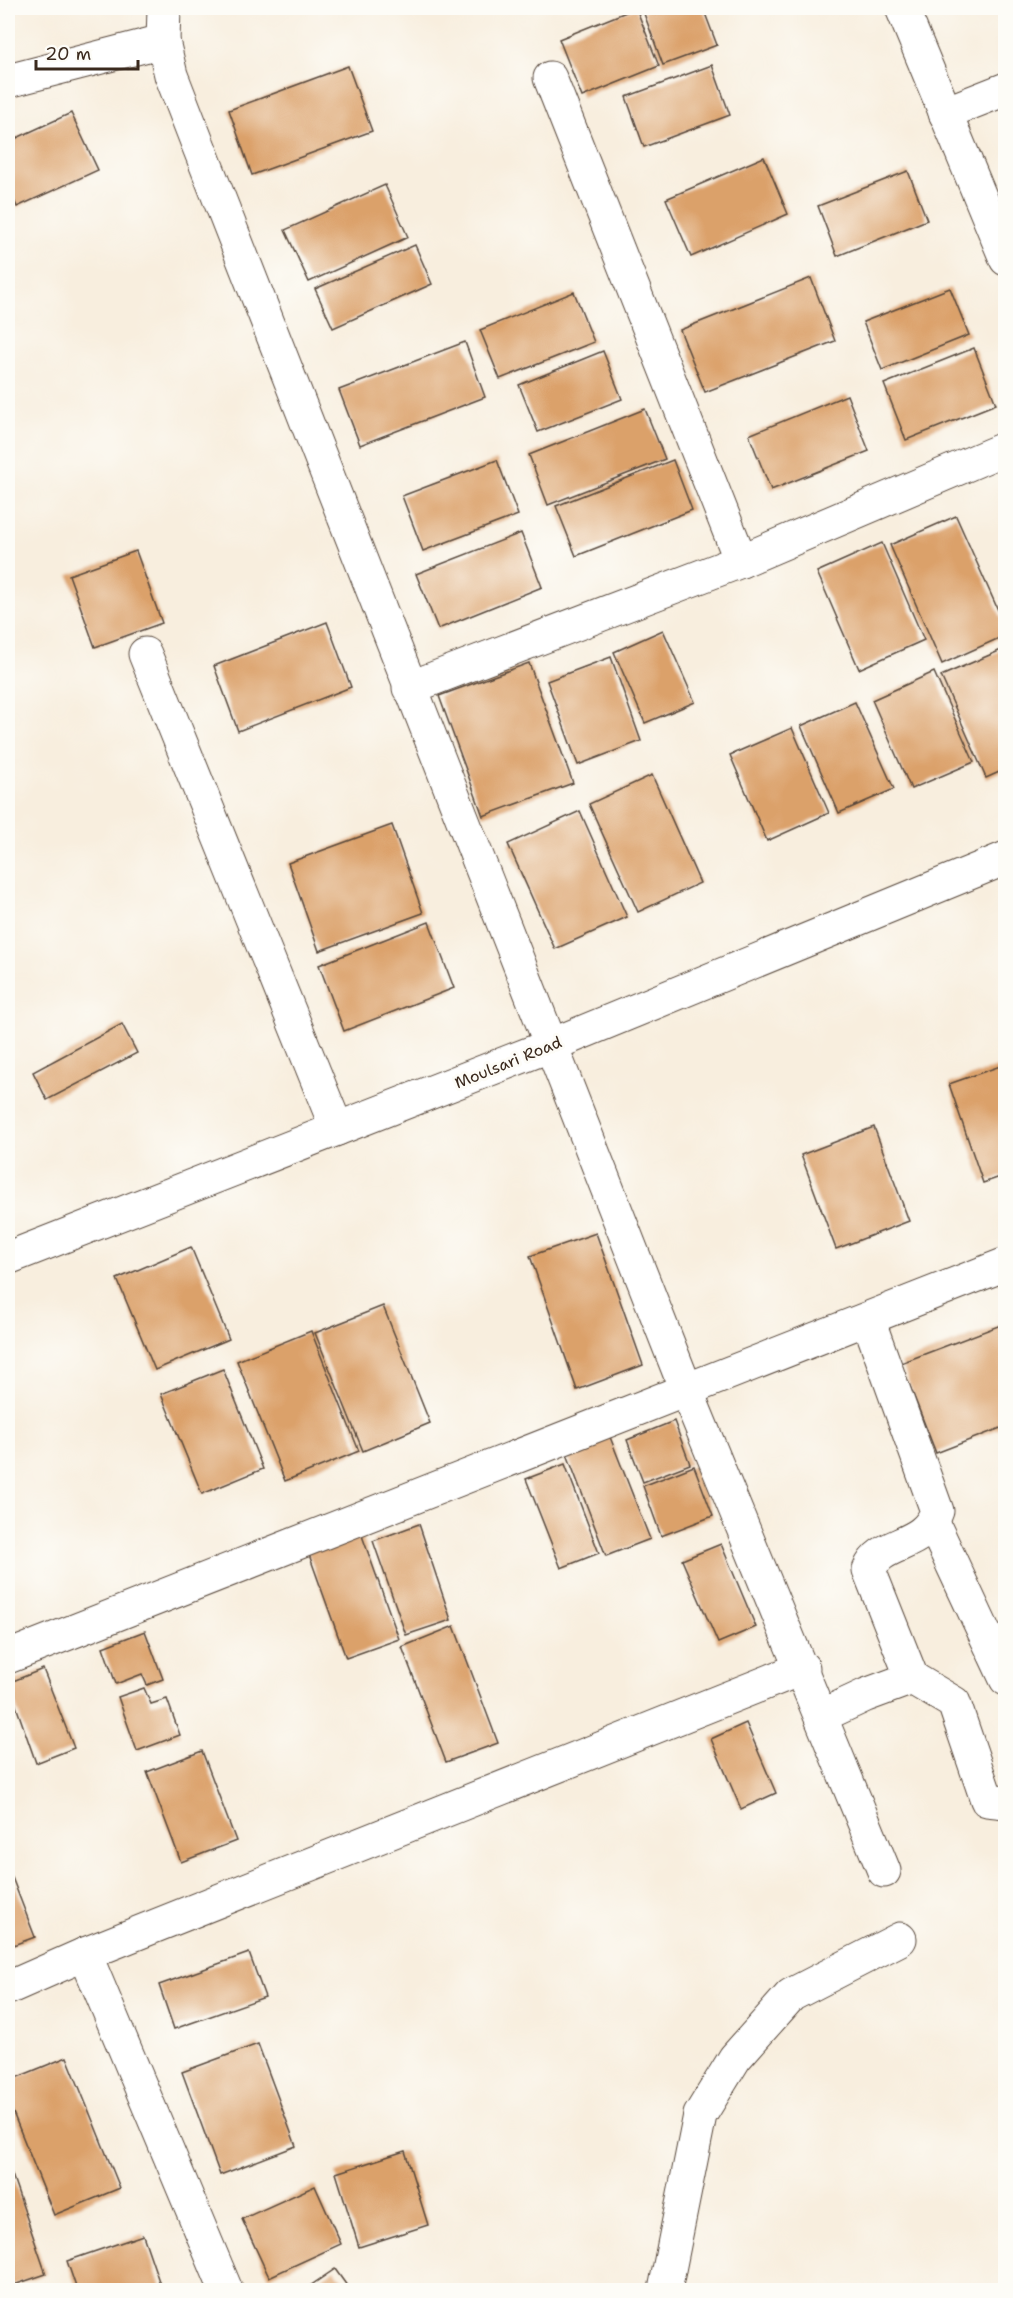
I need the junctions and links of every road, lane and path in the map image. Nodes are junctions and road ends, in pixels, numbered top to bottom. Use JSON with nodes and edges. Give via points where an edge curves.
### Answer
{"nodes":[{"id":1,"x":164,"y":8,"type":"edge"},
{"id":2,"x":902,"y":8,"type":"edge"},
{"id":3,"x":163,"y":41,"type":"junction"},
{"id":4,"x":550,"y":78,"type":"dead end"},
{"id":5,"x":8,"y":81,"type":"edge"},
{"id":6,"x":1005,"y":89,"type":"edge"},
{"id":7,"x":945,"y":113,"type":"junction"},
{"id":8,"x":1005,"y":259,"type":"edge"},
{"id":9,"x":1005,"y":448,"type":"edge"},
{"id":10,"x":741,"y":561,"type":"junction"},
{"id":11,"x":145,"y":654,"type":"dead end"},
{"id":12,"x":409,"y":688,"type":"junction"},
{"id":13,"x":1005,"y":858,"type":"edge"},
{"id":14,"x":549,"y":1046,"type":"junction"},
{"id":15,"x":337,"y":1129,"type":"junction"},
{"id":16,"x":8,"y":1258,"type":"edge"},
{"id":17,"x":1005,"y":1264,"type":"edge"},
{"id":18,"x":868,"y":1319,"type":"junction"},
{"id":19,"x":687,"y":1392,"type":"junction"},
{"id":20,"x":933,"y":1523,"type":"junction"},
{"id":21,"x":8,"y":1657,"type":"edge"},
{"id":22,"x":803,"y":1668,"type":"junction"},
{"id":23,"x":912,"y":1678,"type":"junction"},
{"id":24,"x":1005,"y":1678,"type":"edge"},
{"id":25,"x":821,"y":1716,"type":"junction"},
{"id":26,"x":1005,"y":1802,"type":"edge"},
{"id":27,"x":884,"y":1871,"type":"dead end"},
{"id":28,"x":900,"y":1939,"type":"dead end"},
{"id":29,"x":85,"y":1954,"type":"junction"},
{"id":30,"x":8,"y":1988,"type":"edge"},
{"id":31,"x":226,"y":2290,"type":"edge"},
{"id":32,"x":665,"y":2290,"type":"edge"}],
"edges":[{"from":1,"to":3,"type":"street"},
{"from":2,"to":7,"type":"street"},
{"from":3,"to":5,"type":"street"},
{"from":3,"to":12,"type":"street","via":[[171,75]]},
{"from":4,"to":10,"type":"street"},
{"from":6,"to":7,"type":"street"},
{"from":7,"to":8,"type":"street"},
{"from":9,"to":10,"type":"street"},
{"from":10,"to":12,"type":"street"},
{"from":11,"to":15,"type":"street"},
{"from":12,"to":14,"type":"street"},
{"from":13,"to":14,"type":"street","name":"Moulsari Road"},
{"from":14,"to":15,"type":"street","name":"Moulsari Road"},
{"from":14,"to":19,"type":"street"},
{"from":15,"to":16,"type":"street","name":"Moulsari Road"},
{"from":17,"to":18,"type":"street"},
{"from":18,"to":19,"type":"street"},
{"from":18,"to":20,"type":"street","via":[[935,1502]]},
{"from":19,"to":21,"type":"street"},
{"from":19,"to":22,"type":"street"},
{"from":20,"to":23,"type":"street","via":[[926,1531],[881,1554],[869,1570]]},
{"from":20,"to":24,"type":"street"},
{"from":22,"to":25,"type":"street"},
{"from":22,"to":29,"type":"street"},
{"from":23,"to":25,"type":"street"},
{"from":23,"to":26,"type":"street","via":[[954,1703],[987,1800]]},
{"from":25,"to":27,"type":"street"},
{"from":28,"to":32,"type":"street","via":[[791,1995],[735,2058],[700,2115]]},
{"from":29,"to":30,"type":"street"},
{"from":29,"to":31,"type":"street"}]}
